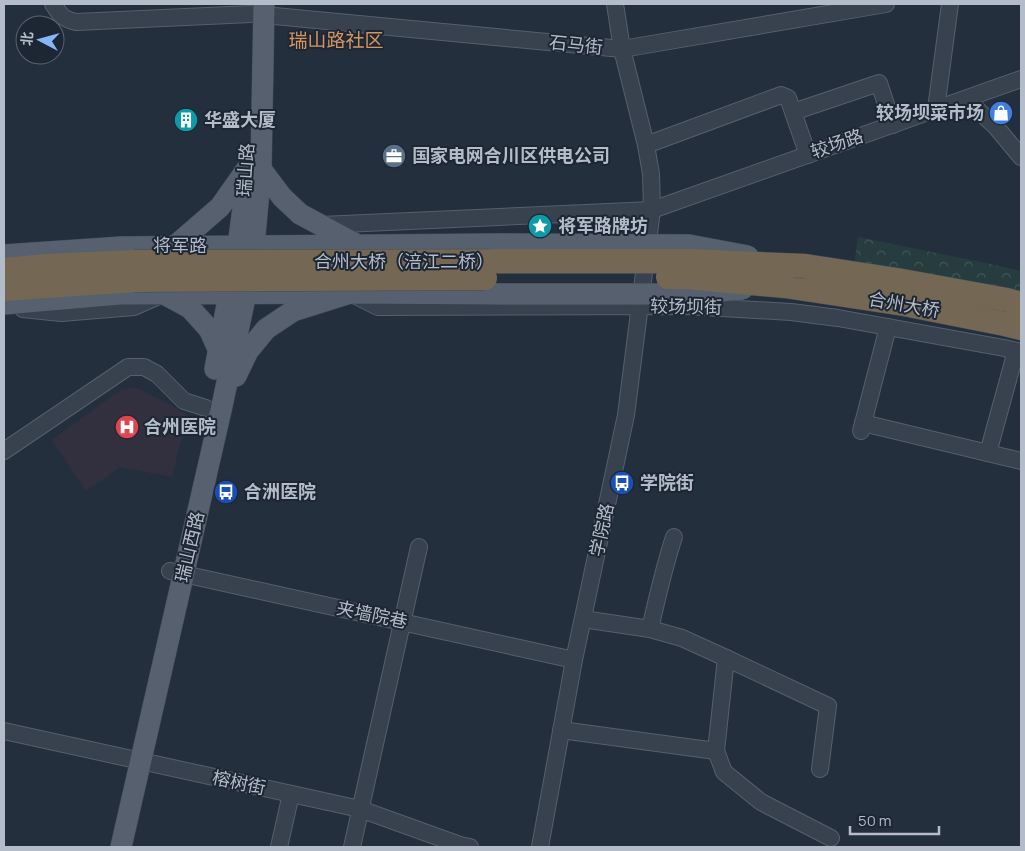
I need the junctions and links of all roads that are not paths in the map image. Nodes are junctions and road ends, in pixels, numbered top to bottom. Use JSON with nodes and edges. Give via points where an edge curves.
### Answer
{"nodes":[{"id":1,"x":53,"y":4,"type":"edge"},
{"id":2,"x":615,"y":4,"type":"edge"},
{"id":3,"x":886,"y":4,"type":"edge"},
{"id":4,"x":950,"y":4,"type":"edge"},
{"id":5,"x":257,"y":9,"type":"edge"},
{"id":6,"x":622,"y":49,"type":"junction"},
{"id":7,"x":1021,"y":79,"type":"edge"},
{"id":8,"x":966,"y":99,"type":"junction"},
{"id":9,"x":936,"y":109,"type":"junction"},
{"id":10,"x":793,"y":112,"type":"junction"},
{"id":11,"x":893,"y":124,"type":"junction"},
{"id":12,"x":646,"y":145,"type":"junction"},
{"id":13,"x":808,"y":154,"type":"junction"},
{"id":14,"x":1021,"y":156,"type":"edge"},
{"id":15,"x":255,"y":169,"type":"junction"},
{"id":16,"x":652,"y":210,"type":"junction"},
{"id":17,"x":320,"y":225,"type":"junction"},
{"id":18,"x":357,"y":244,"type":"junction"},
{"id":19,"x":175,"y":246,"type":"junction"},
{"id":20,"x":246,"y":246,"type":"junction"},
{"id":21,"x":4,"y":255,"type":"edge"},
{"id":22,"x":805,"y":266,"type":"junction"},
{"id":23,"x":4,"y":270,"type":"edge"},
{"id":24,"x":134,"y":271,"type":"junction"},
{"id":25,"x":785,"y":286,"type":"junction"},
{"id":26,"x":4,"y":289,"type":"edge"},
{"id":27,"x":350,"y":293,"type":"junction"},
{"id":28,"x":164,"y":294,"type":"junction"},
{"id":29,"x":237,"y":294,"type":"junction"},
{"id":30,"x":1021,"y":304,"type":"edge"},
{"id":31,"x":4,"y":305,"type":"edge"},
{"id":32,"x":640,"y":306,"type":"junction"},
{"id":33,"x":888,"y":327,"type":"junction"},
{"id":34,"x":1021,"y":328,"type":"edge"},
{"id":35,"x":219,"y":351,"type":"junction"},
{"id":36,"x":1019,"y":352,"type":"edge"},
{"id":37,"x":214,"y":407,"type":"junction"},
{"id":38,"x":4,"y":452,"type":"edge"},
{"id":39,"x":988,"y":453,"type":"junction"},
{"id":40,"x":1021,"y":461,"type":"edge"},
{"id":41,"x":674,"y":537,"type":"dead end"},
{"id":42,"x":419,"y":547,"type":"dead end"},
{"id":43,"x":177,"y":572,"type":"junction"},
{"id":44,"x":583,"y":619,"type":"junction"},
{"id":45,"x":402,"y":622,"type":"junction"},
{"id":46,"x":650,"y":629,"type":"junction"},
{"id":47,"x":726,"y":658,"type":"junction"},
{"id":48,"x":574,"y":660,"type":"junction"},
{"id":49,"x":561,"y":730,"type":"junction"},
{"id":50,"x":4,"y":731,"type":"edge"},
{"id":51,"x":716,"y":751,"type":"junction"},
{"id":52,"x":134,"y":760,"type":"junction"},
{"id":53,"x":820,"y":770,"type":"dead end"},
{"id":54,"x":291,"y":794,"type":"junction"},
{"id":55,"x":360,"y":809,"type":"junction"},
{"id":56,"x":831,"y":838,"type":"dead end"},
{"id":57,"x":107,"y":847,"type":"edge"},
{"id":58,"x":121,"y":847,"type":"edge"},
{"id":59,"x":279,"y":847,"type":"edge"},
{"id":60,"x":352,"y":847,"type":"edge"},
{"id":61,"x":470,"y":847,"type":"edge"},
{"id":62,"x":540,"y":847,"type":"edge"}],
"edges":[{"from":1,"to":5,"type":"street","name":"石马街","via":[[66,20],[76,22]]},
{"from":2,"to":6,"type":"street","name":"学院路"},
{"from":3,"to":6,"type":"street","name":"石马街"},
{"from":4,"to":9,"type":"street"},
{"from":5,"to":6,"type":"street","name":"石马街"},
{"from":5,"to":15,"type":"main road","name":"瑞山路"},
{"from":6,"to":12,"type":"street","name":"学院路"},
{"from":7,"to":8,"type":"street","name":"较场路"},
{"from":8,"to":9,"type":"street","name":"较场路"},
{"from":8,"to":14,"type":"street"},
{"from":9,"to":11,"type":"street","name":"较场路"},
{"from":10,"to":11,"type":"street","via":[[879,84]]},
{"from":10,"to":12,"type":"street","via":[[788,98],[780,95]]},
{"from":10,"to":13,"type":"street"},
{"from":11,"to":13,"type":"street","name":"较场路"},
{"from":12,"to":16,"type":"street","name":"学院路"},
{"from":13,"to":16,"type":"street","name":"较场路"},
{"from":15,"to":17,"type":"main road","via":[[300,214]]},
{"from":15,"to":19,"type":"main road","via":[[220,207]]},
{"from":15,"to":20,"type":"main road","name":"瑞山路"},
{"from":16,"to":17,"type":"street"},
{"from":16,"to":32,"type":"street","name":"学院路"},
{"from":17,"to":18,"type":"main road"},
{"from":18,"to":20,"type":"main road","name":"将军路"},
{"from":18,"to":22,"type":"main road","name":"将军路","bridge":true,"via":[[689,245]]},
{"from":19,"to":20,"type":"main road","name":"将军路"},
{"from":19,"to":21,"type":"main road","name":"将军路"},
{"from":20,"to":29,"type":"main road","name":"瑞山西路"},
{"from":22,"to":24,"type":"highway","name":"合州大桥（涪江二桥）","bridge":true,"via":[[689,261]]},
{"from":22,"to":30,"type":"highway","name":"合州大桥"},
{"from":23,"to":24,"type":"highway","name":"合州大桥（涪江二桥）","via":[[46,266]]},
{"from":24,"to":25,"type":"highway","name":"合州大桥（涪江二桥）","bridge":true,"via":[[686,277]]},
{"from":24,"to":26,"type":"highway","name":"合州大桥（涪江二桥）"},
{"from":25,"to":27,"type":"main road","bridge":true,"via":[[683,294]]},
{"from":25,"to":34,"type":"highway","name":"合州大桥","via":[[904,304]]},
{"from":27,"to":29,"type":"main road"},
{"from":27,"to":32,"type":"street","name":"较场坝街","via":[[378,307]]},
{"from":27,"to":37,"type":"main road","via":[[293,312],[266,329],[248,351]]},
{"from":28,"to":29,"type":"main road"},
{"from":28,"to":31,"type":"main road","via":[[120,294]]},
{"from":28,"to":35,"type":"main road","via":[[190,308],[209,329]]},
{"from":29,"to":35,"type":"main road","name":"瑞山西路"},
{"from":29,"to":37,"type":"main road","name":"瑞山西路"},
{"from":32,"to":33,"type":"street","name":"较场坝街","via":[[791,312]]},
{"from":32,"to":44,"type":"street","name":"学院路","via":[[626,414]]},
{"from":33,"to":36,"type":"street","name":"较场坝街"},
{"from":33,"to":39,"type":"street","via":[[862,427]]},
{"from":35,"to":37,"type":"main road","name":"瑞山西路"},
{"from":36,"to":39,"type":"street"},
{"from":37,"to":38,"type":"street","via":[[184,401],[157,374],[144,367],[128,367]]},
{"from":37,"to":43,"type":"main road","name":"瑞山西路"},
{"from":39,"to":40,"type":"street"},
{"from":41,"to":46,"type":"street","via":[[664,564]]},
{"from":42,"to":45,"type":"street"},
{"from":43,"to":45,"type":"street","name":"夹墙院巷"},
{"from":43,"to":52,"type":"main road","name":"瑞山西路"},
{"from":44,"to":46,"type":"street"},
{"from":44,"to":48,"type":"street","name":"学院路"},
{"from":45,"to":48,"type":"street","name":"夹墙院巷"},
{"from":45,"to":55,"type":"street"},
{"from":46,"to":47,"type":"street","via":[[682,638]]},
{"from":47,"to":51,"type":"street"},
{"from":47,"to":53,"type":"street","via":[[828,706]]},
{"from":48,"to":49,"type":"street","name":"学院路"},
{"from":49,"to":51,"type":"street"},
{"from":49,"to":62,"type":"street","name":"学院路"},
{"from":50,"to":52,"type":"street","name":"榕树街"},
{"from":51,"to":56,"type":"street","via":[[724,772],[761,802]]},
{"from":52,"to":54,"type":"street","name":"榕树街"},
{"from":52,"to":57,"type":"main road","name":"瑞山西路"},
{"from":52,"to":58,"type":"main road","name":"瑞山西路"},
{"from":54,"to":55,"type":"street","name":"榕树街"},
{"from":54,"to":59,"type":"street"},
{"from":55,"to":60,"type":"street"},
{"from":55,"to":61,"type":"street","name":"榕树街"}]}
